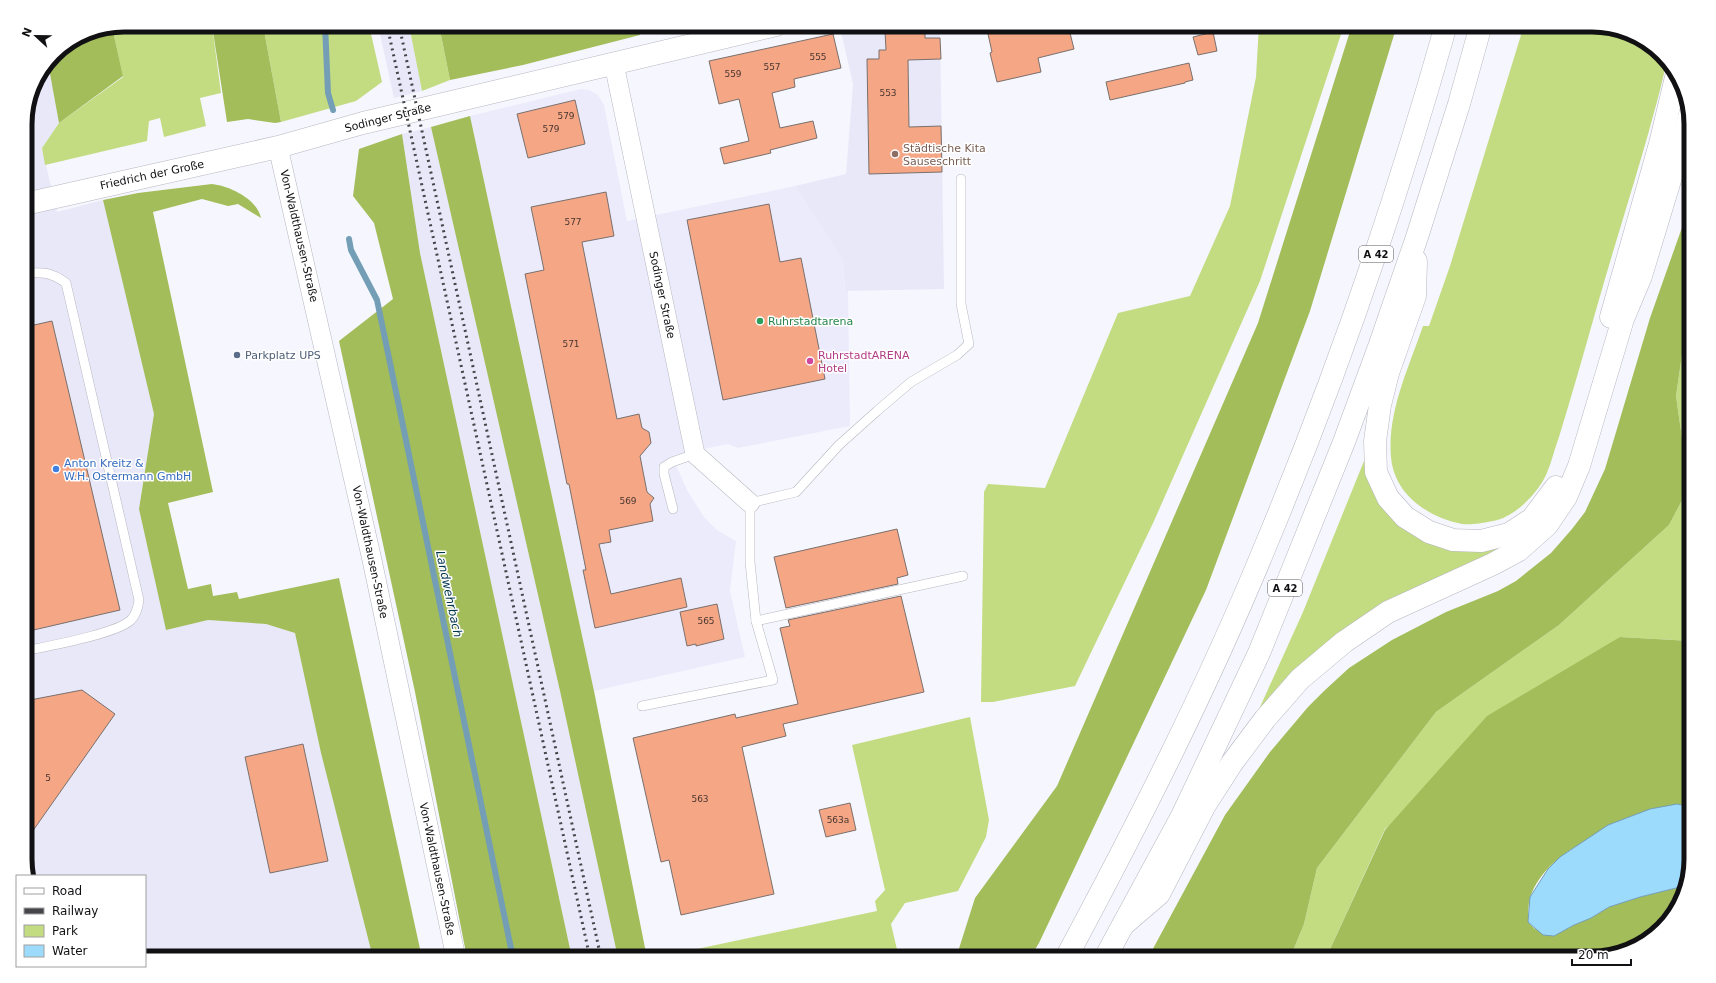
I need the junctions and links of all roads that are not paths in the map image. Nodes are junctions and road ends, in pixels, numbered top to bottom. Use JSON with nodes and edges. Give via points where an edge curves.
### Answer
{"nodes":[{"id":1,"x":747,"y":32,"type":"edge"},
{"id":2,"x":1444,"y":32,"type":"edge"},
{"id":3,"x":1479,"y":32,"type":"edge"},
{"id":4,"x":614,"y":64,"type":"junction"},
{"id":5,"x":1675,"y":83,"type":"edge"},
{"id":6,"x":1684,"y":134,"type":"edge"},
{"id":7,"x":278,"y":147,"type":"junction"},
{"id":8,"x":961,"y":180,"type":"dead end"},
{"id":9,"x":32,"y":202,"type":"edge"},
{"id":10,"x":1417,"y":237,"type":"junction"},
{"id":11,"x":32,"y":273,"type":"edge"},
{"id":12,"x":695,"y":454,"type":"junction"},
{"id":13,"x":750,"y":503,"type":"junction"},
{"id":14,"x":673,"y":509,"type":"dead end"},
{"id":15,"x":963,"y":576,"type":"dead end"},
{"id":16,"x":756,"y":621,"type":"junction"},
{"id":17,"x":32,"y":650,"type":"edge"},
{"id":18,"x":642,"y":706,"type":"dead end"},
{"id":19,"x":1123,"y":925,"type":"junction"},
{"id":20,"x":455,"y":951,"type":"edge"},
{"id":21,"x":1070,"y":951,"type":"edge"},
{"id":22,"x":1109,"y":951,"type":"edge"}],
"edges":[{"from":1,"to":4,"type":"main road","name":"Sodinger Straße"},
{"from":2,"to":21,"type":"main road","number":"A 42","via":[[1385,227],[1342,351],[1265,548],[1183,729],[1120,858]]},
{"from":3,"to":10,"type":"main road","number":"A 42"},
{"from":4,"to":7,"type":"main road","name":"Sodinger Straße"},
{"from":4,"to":12,"type":"street","name":"Sodinger Straße"},
{"from":5,"to":10,"type":"main road","via":[[1660,144],[1575,445],[1555,489],[1532,519],[1509,534],[1481,541],[1453,540],[1428,532],[1405,517],[1388,498],[1376,472],[1375,441],[1380,405],[1388,373],[1415,296]]},
{"from":6,"to":19,"type":"main road","via":[[1579,466],[1566,497],[1547,525],[1519,550],[1388,612],[1344,642],[1300,679],[1265,719],[1232,763],[1205,805],[1159,894]]},
{"from":7,"to":9,"type":"main road","name":"Friedrich der Große"},
{"from":7,"to":20,"type":"street","name":"Von-Waldthausen-Straße","via":[[372,560]]},
{"from":8,"to":13,"type":"lane","via":[[961,304],[969,344],[957,355],[912,382],[877,411],[839,445],[796,492]]},
{"from":10,"to":19,"type":"main road","number":"A 42","via":[[1380,347],[1344,442],[1259,653],[1182,816]]},
{"from":11,"to":17,"type":"lane","via":[[46,272],[66,282],[139,600],[132,619],[122,626],[78,640]]},
{"from":12,"to":13,"type":"street"},
{"from":12,"to":14,"type":"lane","via":[[664,467]]},
{"from":13,"to":16,"type":"lane","via":[[750,562]]},
{"from":15,"to":16,"type":"lane"},
{"from":16,"to":18,"type":"lane","via":[[773,680]]},
{"from":19,"to":22,"type":"main road","number":"A 42"}]}
